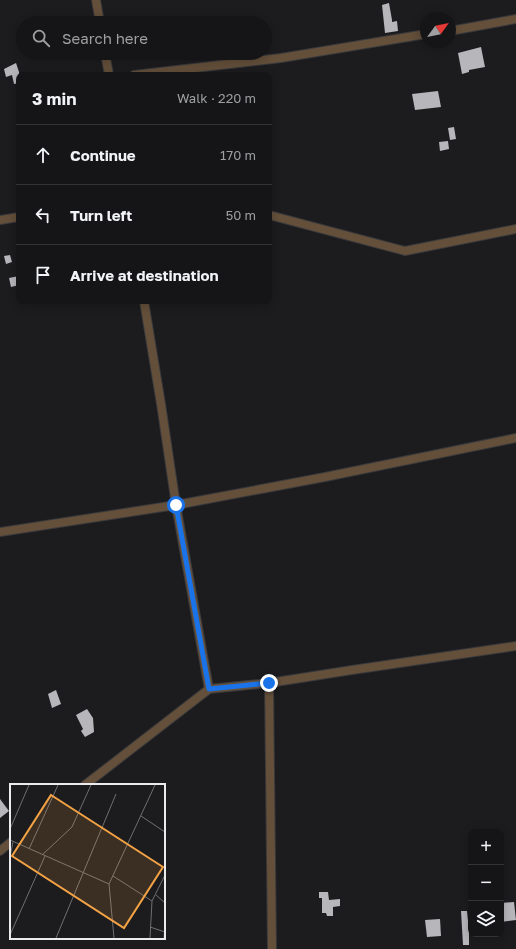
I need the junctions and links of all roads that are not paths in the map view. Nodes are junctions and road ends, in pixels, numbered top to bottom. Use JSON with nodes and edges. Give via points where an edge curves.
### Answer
{"nodes":[{"id":1,"x":96,"y":0,"type":"edge"},
{"id":2,"x":99,"y":16,"type":"edge"},
{"id":3,"x":516,"y":19,"type":"edge"},
{"id":4,"x":456,"y":30,"type":"edge"},
{"id":5,"x":420,"y":35,"type":"edge"},
{"id":6,"x":272,"y":59,"type":"edge"},
{"id":7,"x":106,"y":60,"type":"edge"},
{"id":8,"x":264,"y":60,"type":"edge"},
{"id":9,"x":108,"y":72,"type":"edge"},
{"id":10,"x":160,"y":72,"type":"edge"},
{"id":11,"x":272,"y":216,"type":"edge"},
{"id":12,"x":16,"y":217,"type":"edge"},
{"id":13,"x":0,"y":220,"type":"edge"},
{"id":14,"x":516,"y":229,"type":"edge"},
{"id":15,"x":144,"y":304,"type":"edge"},
{"id":16,"x":516,"y":438,"type":"edge"},
{"id":17,"x":176,"y":505,"type":"junction"},
{"id":18,"x":0,"y":532,"type":"edge"},
{"id":19,"x":516,"y":646,"type":"edge"},
{"id":20,"x":269,"y":683,"type":"junction"},
{"id":21,"x":209,"y":689,"type":"junction"},
{"id":22,"x":86,"y":784,"type":"edge"},
{"id":23,"x":10,"y":843,"type":"edge"},
{"id":24,"x":0,"y":850,"type":"edge"},
{"id":25,"x":272,"y":949,"type":"edge"}],
"edges":[{"from":1,"to":2,"type":"street"},
{"from":3,"to":4,"type":"street"},
{"from":5,"to":6,"type":"street"},
{"from":7,"to":9,"type":"street"},
{"from":8,"to":10,"type":"street"},
{"from":11,"to":14,"type":"street","via":[[405,251]]},
{"from":12,"to":13,"type":"street"},
{"from":15,"to":17,"type":"street"},
{"from":16,"to":17,"type":"street"},
{"from":17,"to":18,"type":"street"},
{"from":17,"to":21,"type":"street"},
{"from":19,"to":20,"type":"street"},
{"from":20,"to":21,"type":"street"},
{"from":20,"to":25,"type":"street"},
{"from":21,"to":22,"type":"street"},
{"from":23,"to":24,"type":"street"}]}
